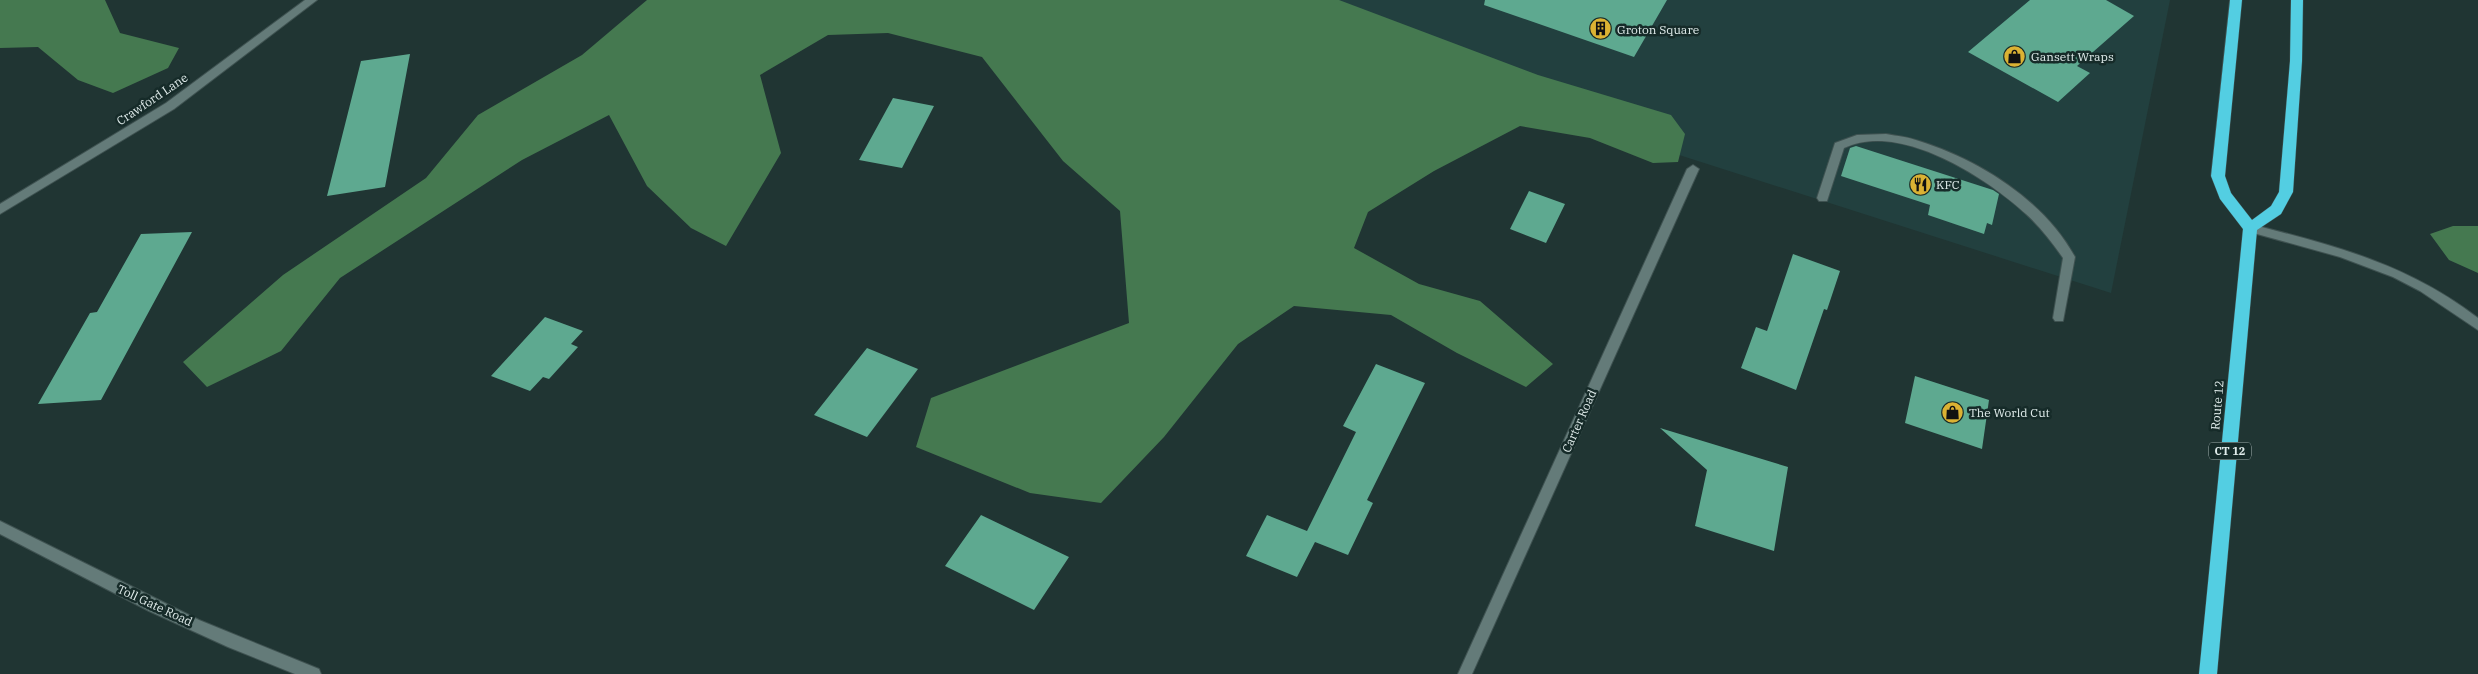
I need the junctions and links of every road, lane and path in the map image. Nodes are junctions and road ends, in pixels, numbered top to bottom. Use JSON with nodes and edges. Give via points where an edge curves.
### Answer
{"nodes":[{"id":1,"x":312,"y":0,"type":"edge"},
{"id":2,"x":2236,"y":0,"type":"edge"},
{"id":3,"x":2297,"y":0,"type":"edge"},
{"id":4,"x":1693,"y":169,"type":"dead end"},
{"id":5,"x":1823,"y":198,"type":"dead end"},
{"id":6,"x":0,"y":210,"type":"edge"},
{"id":7,"x":2250,"y":228,"type":"junction"},
{"id":8,"x":2059,"y":318,"type":"dead end"},
{"id":9,"x":2478,"y":325,"type":"edge"},
{"id":10,"x":0,"y":527,"type":"edge"},
{"id":11,"x":314,"y":674,"type":"edge"},
{"id":12,"x":1465,"y":674,"type":"edge"},
{"id":13,"x":2208,"y":674,"type":"edge"}],
"edges":[{"from":1,"to":6,"type":"street","name":"Crawford Lane","via":[[170,106]]},
{"from":2,"to":7,"type":"highway","via":[[2218,176],[2225,195]]},
{"from":3,"to":7,"type":"highway","via":[[2288,183],[2276,210]]},
{"from":4,"to":12,"type":"street","name":"Carter Road"},
{"from":5,"to":8,"type":"street","via":[[1839,146],[1857,139],[1889,139],[1922,146],[1961,162],[1999,183],[2058,237],[2070,258]]},
{"from":7,"to":9,"type":"street","via":[[2391,269],[2432,291]]},
{"from":7,"to":13,"type":"highway","name":"Route 12","number":"CT 12"},
{"from":10,"to":11,"type":"street","name":"Toll Gate Road","via":[[100,580],[261,655]]}]}
